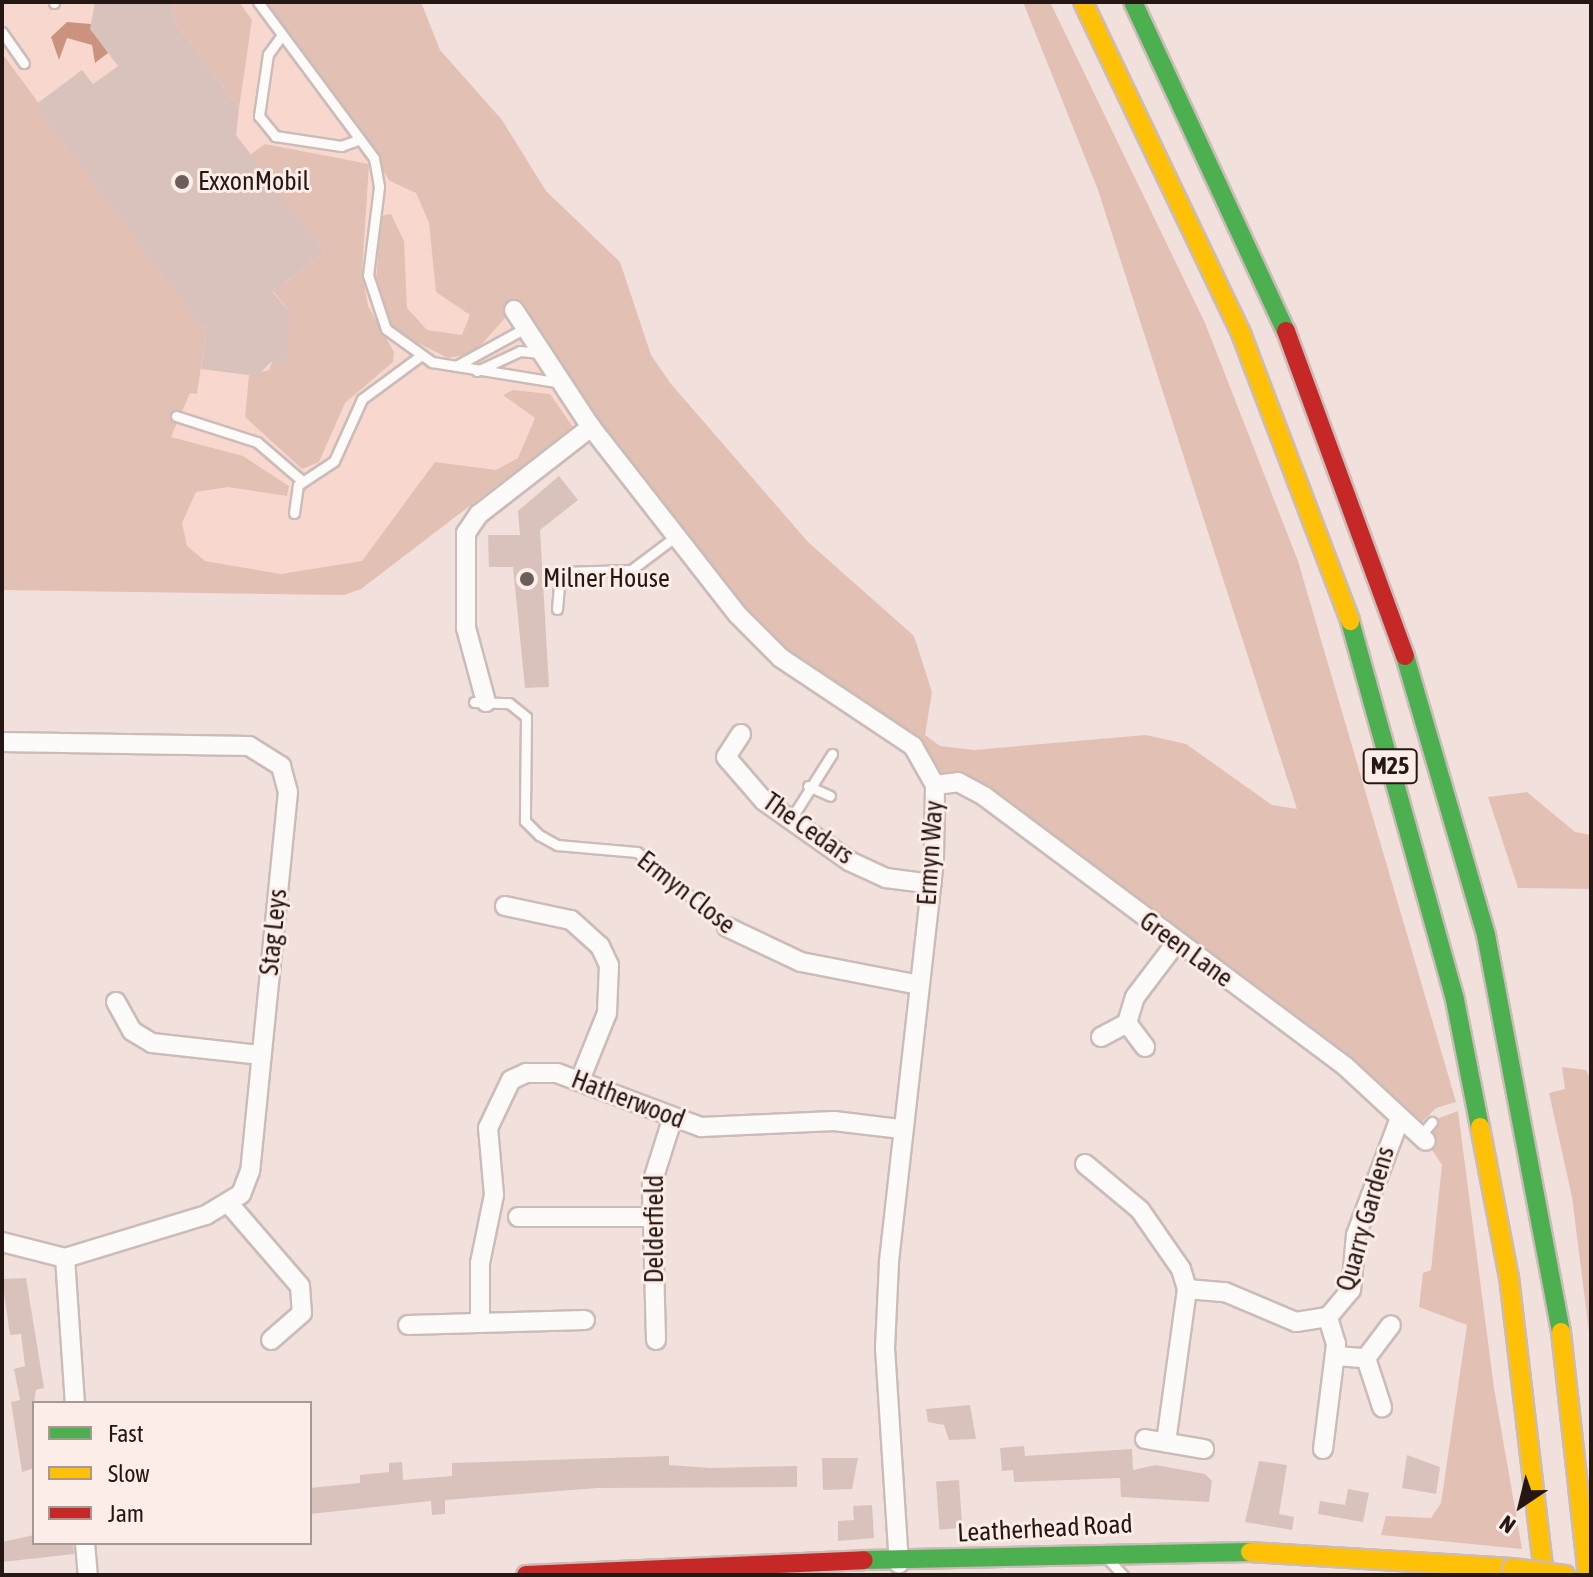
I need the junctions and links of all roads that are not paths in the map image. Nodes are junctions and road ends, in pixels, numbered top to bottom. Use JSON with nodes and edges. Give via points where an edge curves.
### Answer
{"nodes":[{"id":1,"x":258,"y":2,"type":"edge"},
{"id":2,"x":1083,"y":2,"type":"edge"},
{"id":3,"x":1133,"y":2,"type":"edge"},
{"id":4,"x":2,"y":32,"type":"edge"},
{"id":5,"x":282,"y":35,"type":"junction"},
{"id":6,"x":24,"y":63,"type":"dead end"},
{"id":7,"x":360,"y":139,"type":"junction"},
{"id":8,"x":514,"y":310,"type":"dead end"},
{"id":9,"x":525,"y":328,"type":"junction"},
{"id":10,"x":540,"y":353,"type":"junction"},
{"id":11,"x":419,"y":357,"type":"junction"},
{"id":12,"x":456,"y":366,"type":"junction"},
{"id":13,"x":477,"y":371,"type":"junction"},
{"id":14,"x":562,"y":383,"type":"junction"},
{"id":15,"x":176,"y":416,"type":"dead end"},
{"id":16,"x":591,"y":427,"type":"junction"},
{"id":17,"x":301,"y":480,"type":"junction"},
{"id":18,"x":294,"y":513,"type":"dead end"},
{"id":19,"x":675,"y":537,"type":"junction"},
{"id":20,"x":557,"y":609,"type":"dead end"},
{"id":21,"x":480,"y":702,"type":"joint"},
{"id":22,"x":741,"y":734,"type":"dead end"},
{"id":23,"x":2,"y":742,"type":"edge"},
{"id":24,"x":832,"y":754,"type":"dead end"},
{"id":25,"x":935,"y":785,"type":"junction"},
{"id":26,"x":808,"y":786,"type":"junction"},
{"id":27,"x":830,"y":796,"type":"dead end"},
{"id":28,"x":791,"y":819,"type":"junction"},
{"id":29,"x":932,"y":884,"type":"junction"},
{"id":30,"x":505,"y":906,"type":"dead end"},
{"id":31,"x":727,"y":927,"type":"joint"},
{"id":32,"x":1176,"y":943,"type":"junction"},
{"id":33,"x":919,"y":985,"type":"junction"},
{"id":34,"x":116,"y":1002,"type":"dead end"},
{"id":35,"x":1127,"y":1023,"type":"junction"},
{"id":36,"x":1101,"y":1037,"type":"dead end"},
{"id":37,"x":1145,"y":1047,"type":"dead end"},
{"id":38,"x":261,"y":1055,"type":"junction"},
{"id":39,"x":580,"y":1080,"type":"junction"},
{"id":40,"x":1400,"y":1118,"type":"junction"},
{"id":41,"x":672,"y":1120,"type":"junction"},
{"id":42,"x":900,"y":1129,"type":"junction"},
{"id":43,"x":1426,"y":1133,"type":"dead end"},
{"id":44,"x":1085,"y":1164,"type":"dead end"},
{"id":45,"x":230,"y":1205,"type":"junction"},
{"id":46,"x":518,"y":1217,"type":"dead end"},
{"id":47,"x":652,"y":1217,"type":"junction"},
{"id":48,"x":2,"y":1242,"type":"edge"},
{"id":49,"x":65,"y":1258,"type":"junction"},
{"id":50,"x":1187,"y":1289,"type":"junction"},
{"id":51,"x":1328,"y":1317,"type":"junction"},
{"id":52,"x":585,"y":1320,"type":"dead end"},
{"id":53,"x":480,"y":1322,"type":"junction"},
{"id":54,"x":408,"y":1325,"type":"dead end"},
{"id":55,"x":1391,"y":1325,"type":"dead end"},
{"id":56,"x":271,"y":1340,"type":"dead end"},
{"id":57,"x":656,"y":1340,"type":"dead end"},
{"id":58,"x":1335,"y":1356,"type":"junction"},
{"id":59,"x":1366,"y":1358,"type":"junction"},
{"id":60,"x":75,"y":1401,"type":"edge"},
{"id":61,"x":1382,"y":1407,"type":"dead end"},
{"id":62,"x":1145,"y":1439,"type":"dead end"},
{"id":63,"x":1166,"y":1443,"type":"junction"},
{"id":64,"x":1204,"y":1449,"type":"dead end"},
{"id":65,"x":1323,"y":1449,"type":"dead end"},
{"id":66,"x":85,"y":1545,"type":"edge"},
{"id":67,"x":1101,"y":1550,"type":"junction"},
{"id":68,"x":900,"y":1568,"type":"edge"},
{"id":69,"x":88,"y":1575,"type":"edge"},
{"id":70,"x":526,"y":1575,"type":"edge"},
{"id":71,"x":1123,"y":1575,"type":"edge"},
{"id":72,"x":1544,"y":1575,"type":"edge"},
{"id":73,"x":1566,"y":1575,"type":"edge"},
{"id":74,"x":1588,"y":1575,"type":"edge"}],
"edges":[{"from":1,"to":5,"type":"lane"},
{"from":2,"to":72,"type":"highway","number":"M25","via":[[1242,336],[1350,622],[1455,1000],[1509,1277]]},
{"from":3,"to":74,"type":"highway","number":"M25","via":[[1276,303],[1391,606],[1430,740],[1486,935],[1554,1274]]},
{"from":4,"to":6,"type":"lane"},
{"from":5,"to":7,"type":"lane"},
{"from":5,"to":7,"type":"lane","via":[[268,54],[259,116],[275,136],[341,146]]},
{"from":7,"to":11,"type":"lane","via":[[380,172],[370,295],[386,329]]},
{"from":8,"to":9,"type":"street","name":"Ermyn Way"},
{"from":9,"to":10,"type":"street","name":"Ermyn Way"},
{"from":9,"to":12,"type":"lane"},
{"from":10,"to":13,"type":"lane","via":[[520,351]]},
{"from":10,"to":14,"type":"street","name":"Ermyn Way"},
{"from":11,"to":12,"type":"lane"},
{"from":11,"to":17,"type":"lane","via":[[362,399],[334,461]]},
{"from":12,"to":13,"type":"lane"},
{"from":13,"to":14,"type":"lane"},
{"from":14,"to":16,"type":"street","name":"Ermyn Way"},
{"from":15,"to":17,"type":"lane","via":[[257,442]]},
{"from":16,"to":19,"type":"street","name":"Ermyn Way"},
{"from":16,"to":21,"type":"street","via":[[479,514],[466,533],[466,628]]},
{"from":17,"to":18,"type":"lane"},
{"from":19,"to":20,"type":"lane","via":[[631,570],[560,572]]},
{"from":19,"to":25,"type":"street","name":"Ermyn Way","via":[[768,647],[913,746]]},
{"from":21,"to":31,"type":"lane","name":"Ermyn Close","via":[[509,703],[526,717],[525,821],[539,835],[557,845],[637,852]]},
{"from":22,"to":28,"type":"street","name":"The Cedars","via":[[726,757]]},
{"from":23,"to":38,"type":"street","name":"Stag Leys","via":[[249,746],[281,766],[288,792]]},
{"from":24,"to":26,"type":"lane"},
{"from":25,"to":29,"type":"street","name":"Ermyn Way"},
{"from":25,"to":32,"type":"street","name":"Green Lane","via":[[970,786]]},
{"from":26,"to":27,"type":"lane"},
{"from":26,"to":28,"type":"lane"},
{"from":28,"to":29,"type":"street","name":"The Cedars","via":[[874,873]]},
{"from":29,"to":33,"type":"street","name":"Ermyn Way"},
{"from":30,"to":39,"type":"street","via":[[571,920],[600,946],[609,965],[609,1004]]},
{"from":31,"to":33,"type":"street","name":"Ermyn Close","via":[[801,962]]},
{"from":32,"to":35,"type":"street","via":[[1135,997]]},
{"from":32,"to":40,"type":"street","name":"Green Lane","via":[[1345,1066]]},
{"from":33,"to":42,"type":"street","name":"Ermyn Way"},
{"from":34,"to":38,"type":"street","via":[[132,1031],[152,1043]]},
{"from":35,"to":36,"type":"street"},
{"from":35,"to":37,"type":"street"},
{"from":38,"to":45,"type":"street","name":"Stag Leys","via":[[250,1171]]},
{"from":39,"to":41,"type":"street","name":"Hatherwood"},
{"from":39,"to":53,"type":"street","name":"Hatherwood","via":[[526,1073],[511,1080],[493,1110],[487,1142],[494,1195],[480,1263]]},
{"from":40,"to":43,"type":"street","name":"Green Lane"},
{"from":40,"to":51,"type":"street","name":"Quarry Gardens","via":[[1356,1235],[1351,1290]]},
{"from":41,"to":42,"type":"street","name":"Hatherwood","via":[[727,1128],[834,1121]]},
{"from":41,"to":47,"type":"street","name":"Delderfield","via":[[656,1160]]},
{"from":42,"to":68,"type":"street","name":"Ermyn Way","via":[[885,1348]]},
{"from":44,"to":50,"type":"street","via":[[1156,1229]]},
{"from":45,"to":49,"type":"street"},
{"from":45,"to":56,"type":"street","via":[[300,1286],[302,1313]]},
{"from":46,"to":47,"type":"street"},
{"from":47,"to":57,"type":"street","name":"Delderfield"},
{"from":48,"to":49,"type":"street"},
{"from":49,"to":60,"type":"street"},
{"from":50,"to":51,"type":"street","name":"Quarry Gardens","via":[[1225,1292],[1296,1322]]},
{"from":50,"to":63,"type":"street"},
{"from":51,"to":58,"type":"street","name":"Quarry Gardens"},
{"from":52,"to":53,"type":"street"},
{"from":53,"to":54,"type":"street"},
{"from":55,"to":59,"type":"street"},
{"from":58,"to":59,"type":"street"},
{"from":58,"to":65,"type":"street","name":"Quarry Gardens"},
{"from":59,"to":61,"type":"street"},
{"from":62,"to":63,"type":"street"},
{"from":63,"to":64,"type":"street"},
{"from":66,"to":69,"type":"street"},
{"from":67,"to":68,"type":"highway","name":"Leatherhead Road"},
{"from":67,"to":71,"type":"lane"},
{"from":67,"to":73,"type":"highway","name":"Leatherhead Road","bridge":true,"via":[[1512,1568]]},
{"from":68,"to":70,"type":"highway","name":"Leatherhead Road"}]}
